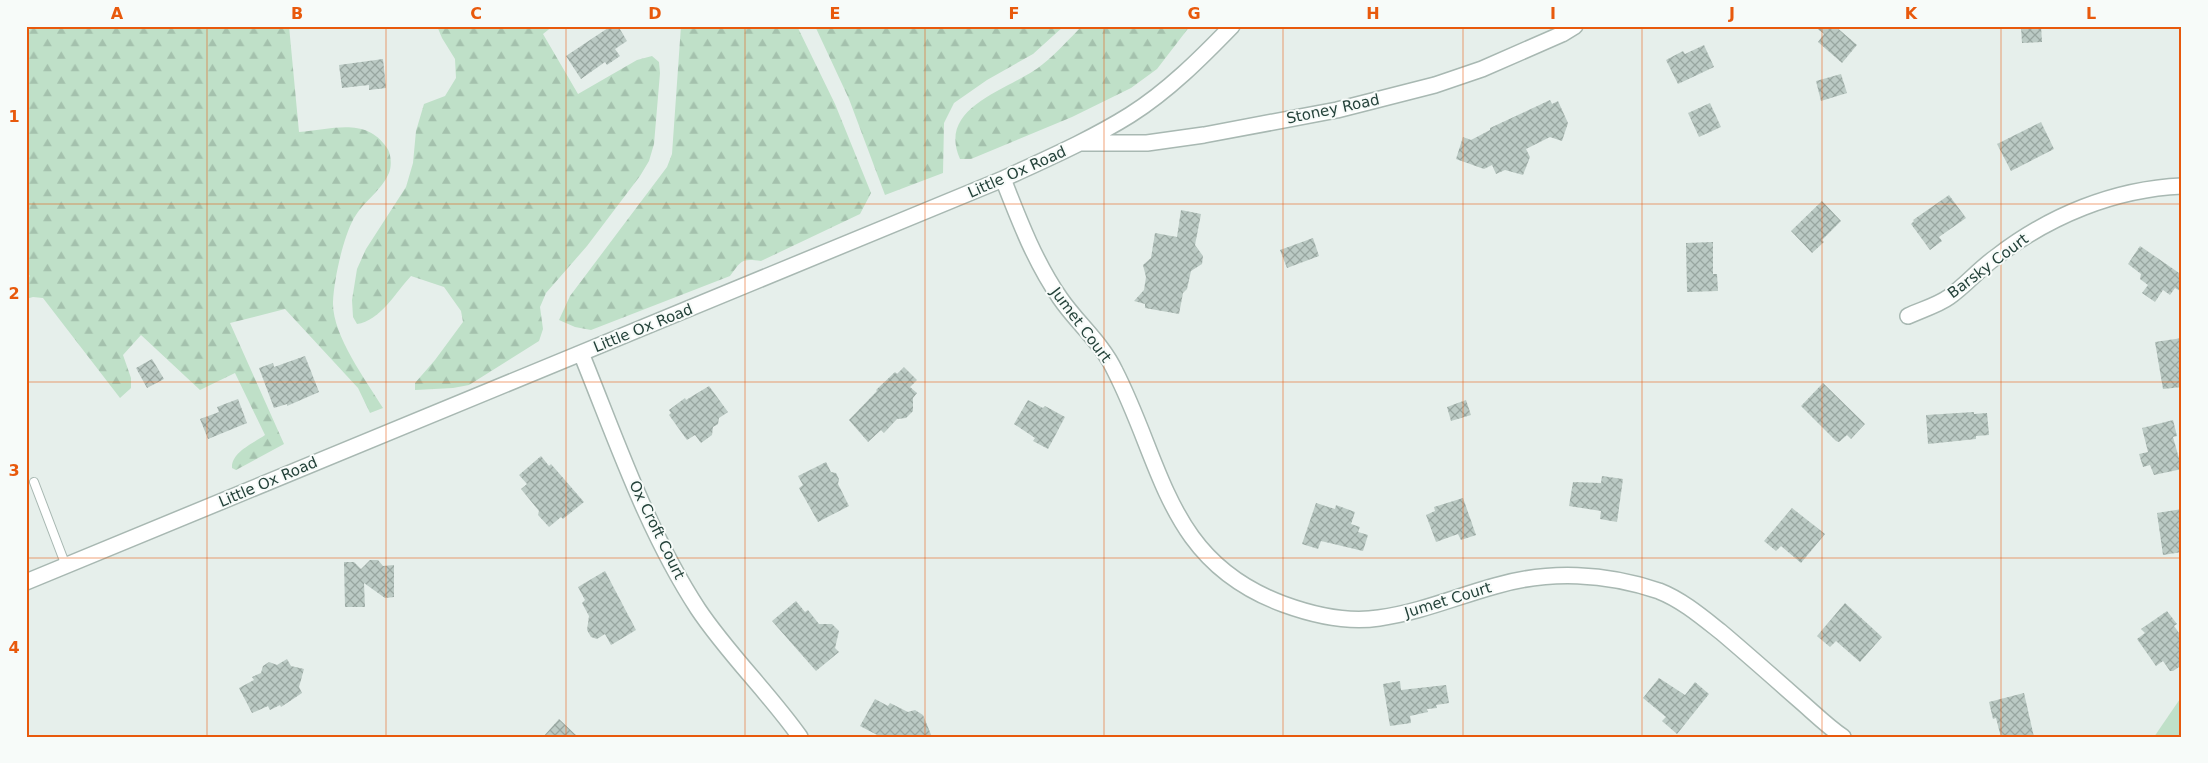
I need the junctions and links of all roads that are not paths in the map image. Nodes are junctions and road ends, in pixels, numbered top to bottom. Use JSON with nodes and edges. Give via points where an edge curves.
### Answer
{"nodes":[{"id":1,"x":1232,"y":26,"type":"edge"},
{"id":2,"x":1574,"y":26,"type":"edge"},
{"id":3,"x":1080,"y":143,"type":"junction"},
{"id":4,"x":1003,"y":179,"type":"junction"},
{"id":5,"x":2182,"y":186,"type":"edge"},
{"id":6,"x":1908,"y":316,"type":"dead end"},
{"id":7,"x":581,"y":353,"type":"junction"},
{"id":8,"x":34,"y":482,"type":"dead end"},
{"id":9,"x":66,"y":566,"type":"junction"},
{"id":10,"x":26,"y":582,"type":"edge"},
{"id":11,"x":800,"y":737,"type":"edge"},
{"id":12,"x":1843,"y":737,"type":"edge"}],
"edges":[{"from":1,"to":3,"type":"street","name":"Little Ox Road","via":[[1208,52],[1166,88],[1131,114]]},
{"from":2,"to":3,"type":"street","name":"Stoney Road","via":[[1482,69],[1435,85],[1337,110],[1147,143]]},
{"from":3,"to":4,"type":"street","name":"Little Ox Road"},
{"from":4,"to":7,"type":"street","name":"Little Ox Road"},
{"from":4,"to":12,"type":"street","name":"Jumet Court","via":[[1045,276],[1115,369],[1176,514],[1206,554],[1241,584],[1304,612],[1325,617],[1375,619],[1418,612],[1496,585],[1536,577],[1578,575],[1621,581],[1661,592],[1696,612]]},
{"from":5,"to":6,"type":"street","name":"Barsky Court","via":[[2132,192],[2093,202],[2026,236],[1995,257],[1948,298]]},
{"from":7,"to":9,"type":"street","name":"Little Ox Road"},
{"from":7,"to":11,"type":"street","name":"Ox Croft Court","via":[[668,558],[712,628]]},
{"from":8,"to":9,"type":"lane"},
{"from":9,"to":10,"type":"street","name":"Little Ox Road"}]}
